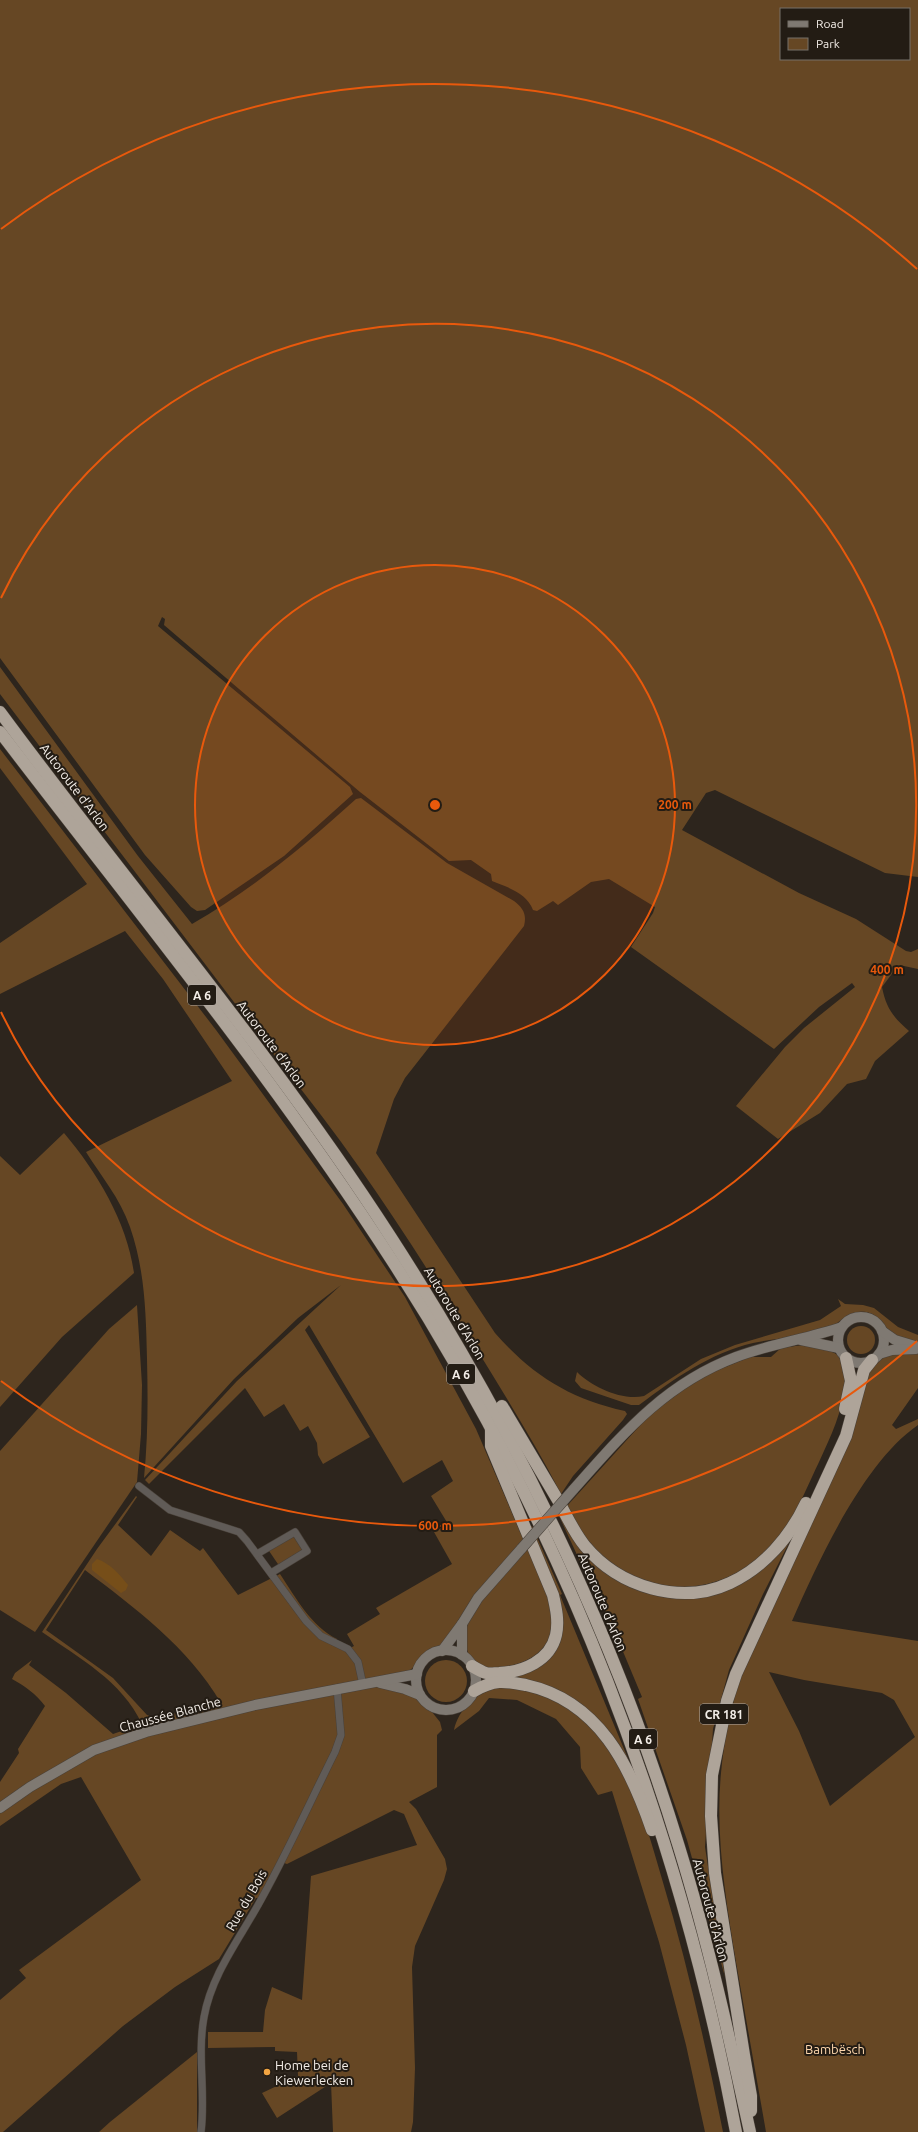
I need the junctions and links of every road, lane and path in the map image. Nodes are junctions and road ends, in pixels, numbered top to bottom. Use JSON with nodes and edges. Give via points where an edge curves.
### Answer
{"nodes":[{"id":1,"x":0,"y":712,"type":"edge"},
{"id":2,"x":0,"y":732,"type":"edge"},
{"id":3,"x":842,"y":1327,"type":"junction"},
{"id":4,"x":882,"y":1331,"type":"junction"},
{"id":5,"x":799,"y":1340,"type":"junction"},
{"id":6,"x":839,"y":1348,"type":"junction"},
{"id":7,"x":918,"y":1348,"type":"edge"},
{"id":8,"x":876,"y":1357,"type":"junction"},
{"id":9,"x":846,"y":1358,"type":"junction"},
{"id":10,"x":473,"y":1370,"type":"junction"},
{"id":11,"x":491,"y":1426,"type":"junction"},
{"id":12,"x":139,"y":1486,"type":"dead end"},
{"id":13,"x":257,"y":1554,"type":"junction"},
{"id":14,"x":271,"y":1573,"type":"junction"},
{"id":15,"x":462,"y":1624,"type":"junction"},
{"id":16,"x":442,"y":1651,"type":"junction"},
{"id":17,"x":462,"y":1655,"type":"junction"},
{"id":18,"x":472,"y":1666,"type":"junction"},
{"id":19,"x":417,"y":1674,"type":"junction"},
{"id":20,"x":376,"y":1682,"type":"junction"},
{"id":21,"x":363,"y":1685,"type":"junction"},
{"id":22,"x":337,"y":1688,"type":"junction"},
{"id":23,"x":474,"y":1691,"type":"junction"},
{"id":24,"x":420,"y":1696,"type":"junction"},
{"id":25,"x":0,"y":1808,"type":"edge"},
{"id":26,"x":678,"y":1885,"type":"junction"},
{"id":27,"x":201,"y":2132,"type":"edge"},
{"id":28,"x":736,"y":2132,"type":"edge"},
{"id":29,"x":750,"y":2132,"type":"edge"}],
"edges":[{"from":1,"to":10,"type":"highway","name":"Autoroute d'Arlon","number":"A 6","via":[[314,1124],[389,1233]]},
{"from":2,"to":11,"type":"highway","name":"Autoroute d'Arlon","number":"A 6","via":[[304,1131],[395,1264]]},
{"from":3,"to":4,"type":"main road","via":[[852,1318],[860,1316],[873,1320]]},
{"from":3,"to":5,"type":"main road"},
{"from":3,"to":6,"type":"main road","via":[[838,1340]]},
{"from":4,"to":7,"type":"main road","via":[[896,1340]]},
{"from":4,"to":8,"type":"main road","via":[[884,1343]]},
{"from":5,"to":6,"type":"main road"},
{"from":5,"to":15,"type":"main road","bridge":true,"via":[[737,1356],[710,1368],[678,1386],[638,1418],[478,1598]]},
{"from":6,"to":9,"type":"main road"},
{"from":7,"to":8,"type":"main road","via":[[892,1350]]},
{"from":8,"to":9,"type":"main road","via":[[859,1363]]},
{"from":8,"to":29,"type":"highway","number":"CR 181","via":[[863,1374],[846,1436],[736,1674],[727,1701],[712,1775],[711,1816],[715,1873],[751,2096]]},
{"from":9,"to":10,"type":"highway","number":"A 6","via":[[851,1381],[848,1402],[838,1434],[799,1517],[778,1548],[755,1568],[730,1583],[702,1592],[664,1592],[637,1584],[608,1569],[585,1546],[495,1394]]},
{"from":10,"to":29,"type":"highway","name":"Autoroute d'Arlon","number":"A 6","via":[[535,1485],[571,1562],[626,1694],[661,1790],[692,1889],[721,2000]]},
{"from":11,"to":18,"type":"highway","via":[[491,1446],[553,1595],[558,1618],[552,1646],[532,1666],[487,1674]]},
{"from":11,"to":26,"type":"highway","name":"Autoroute d'Arlon","number":"A 6","via":[[560,1566],[615,1698]]},
{"from":12,"to":13,"type":"street","via":[[170,1510],[239,1532]]},
{"from":13,"to":14,"type":"street"},
{"from":13,"to":14,"type":"street","via":[[295,1532],[308,1551]]},
{"from":14,"to":21,"type":"street","via":[[321,1636],[348,1649],[358,1662]]},
{"from":15,"to":16,"type":"main road"},
{"from":15,"to":17,"type":"main road"},
{"from":16,"to":17,"type":"main road"},
{"from":16,"to":19,"type":"main road","via":[[426,1658]]},
{"from":17,"to":18,"type":"main road"},
{"from":18,"to":23,"type":"main road","via":[[476,1682]]},
{"from":19,"to":20,"type":"main road","name":"Chaussée Blanche"},
{"from":19,"to":24,"type":"main road","via":[[416,1682]]},
{"from":20,"to":21,"type":"main road","name":"Chaussée Blanche"},
{"from":20,"to":24,"type":"main road","via":[[405,1689]]},
{"from":21,"to":22,"type":"main road","name":"Chaussée Blanche"},
{"from":22,"to":25,"type":"main road","name":"Chaussée Blanche","via":[[207,1717],[120,1740],[94,1750],[64,1767]]},
{"from":22,"to":27,"type":"street","name":"Rue du Bois","via":[[342,1735],[335,1752],[282,1862],[210,1991],[201,2048]]},
{"from":23,"to":24,"type":"main road","via":[[464,1704],[447,1710],[432,1707]]},
{"from":23,"to":26,"type":"highway","number":"A 6","via":[[495,1681],[534,1687],[552,1693],[590,1718],[609,1739],[625,1763],[664,1862]]},
{"from":26,"to":28,"type":"highway","name":"Autoroute d'Arlon","number":"A 6","via":[[709,2003]]}]}
